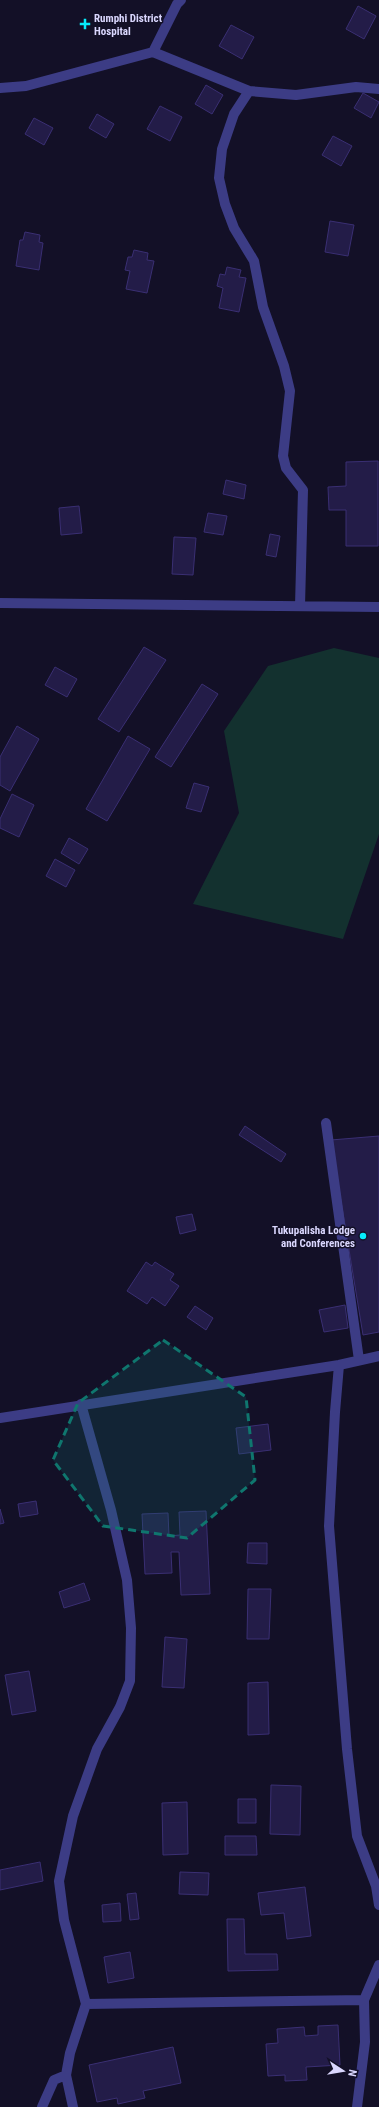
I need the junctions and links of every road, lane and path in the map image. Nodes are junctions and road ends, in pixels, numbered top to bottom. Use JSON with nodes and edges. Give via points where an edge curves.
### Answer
{"nodes":[{"id":1,"x":181,"y":0,"type":"edge"},
{"id":2,"x":153,"y":52,"type":"junction"},
{"id":3,"x":0,"y":88,"type":"edge"},
{"id":4,"x":379,"y":89,"type":"edge"},
{"id":5,"x":249,"y":91,"type":"junction"},
{"id":6,"x":0,"y":603,"type":"edge"},
{"id":7,"x":300,"y":606,"type":"junction"},
{"id":8,"x":379,"y":607,"type":"edge"},
{"id":9,"x":326,"y":1123,"type":"dead end"},
{"id":10,"x":379,"y":1356,"type":"edge"},
{"id":11,"x":359,"y":1360,"type":"junction"},
{"id":12,"x":339,"y":1365,"type":"junction"},
{"id":13,"x":81,"y":1404,"type":"junction"},
{"id":14,"x":0,"y":1418,"type":"edge"},
{"id":15,"x":379,"y":1905,"type":"edge"},
{"id":16,"x":379,"y":1965,"type":"edge"},
{"id":17,"x":364,"y":2000,"type":"junction"},
{"id":18,"x":86,"y":2004,"type":"junction"},
{"id":19,"x":66,"y":2076,"type":"junction"},
{"id":20,"x":42,"y":2107,"type":"edge"},
{"id":21,"x":73,"y":2107,"type":"edge"},
{"id":22,"x":357,"y":2107,"type":"edge"}],
"edges":[{"from":1,"to":2,"type":"street","via":[[176,4]]},
{"from":2,"to":3,"type":"street","via":[[26,86]]},
{"from":2,"to":5,"type":"street"},
{"from":4,"to":5,"type":"street","via":[[356,88],[296,94]]},
{"from":5,"to":7,"type":"street","via":[[234,114],[226,135],[219,161],[219,178],[234,228],[254,261],[263,307],[290,391],[283,456],[286,468],[303,490]]},
{"from":6,"to":7,"type":"street"},
{"from":7,"to":8,"type":"street"},
{"from":9,"to":11,"type":"street"},
{"from":10,"to":11,"type":"street"},
{"from":11,"to":12,"type":"street"},
{"from":12,"to":13,"type":"street"},
{"from":12,"to":15,"type":"street","via":[[329,1526],[347,1749],[357,1836],[376,1886]]},
{"from":13,"to":14,"type":"street"},
{"from":13,"to":18,"type":"street","via":[[111,1510],[127,1580],[131,1628],[130,1681],[120,1707],[97,1749],[74,1816],[59,1881],[64,1920]]},
{"from":16,"to":17,"type":"street"},
{"from":17,"to":18,"type":"street"},
{"from":17,"to":22,"type":"street","via":[[365,2042]]},
{"from":18,"to":19,"type":"street","via":[[70,2054]]},
{"from":19,"to":20,"type":"street","via":[[54,2080]]},
{"from":19,"to":21,"type":"street"}]}
